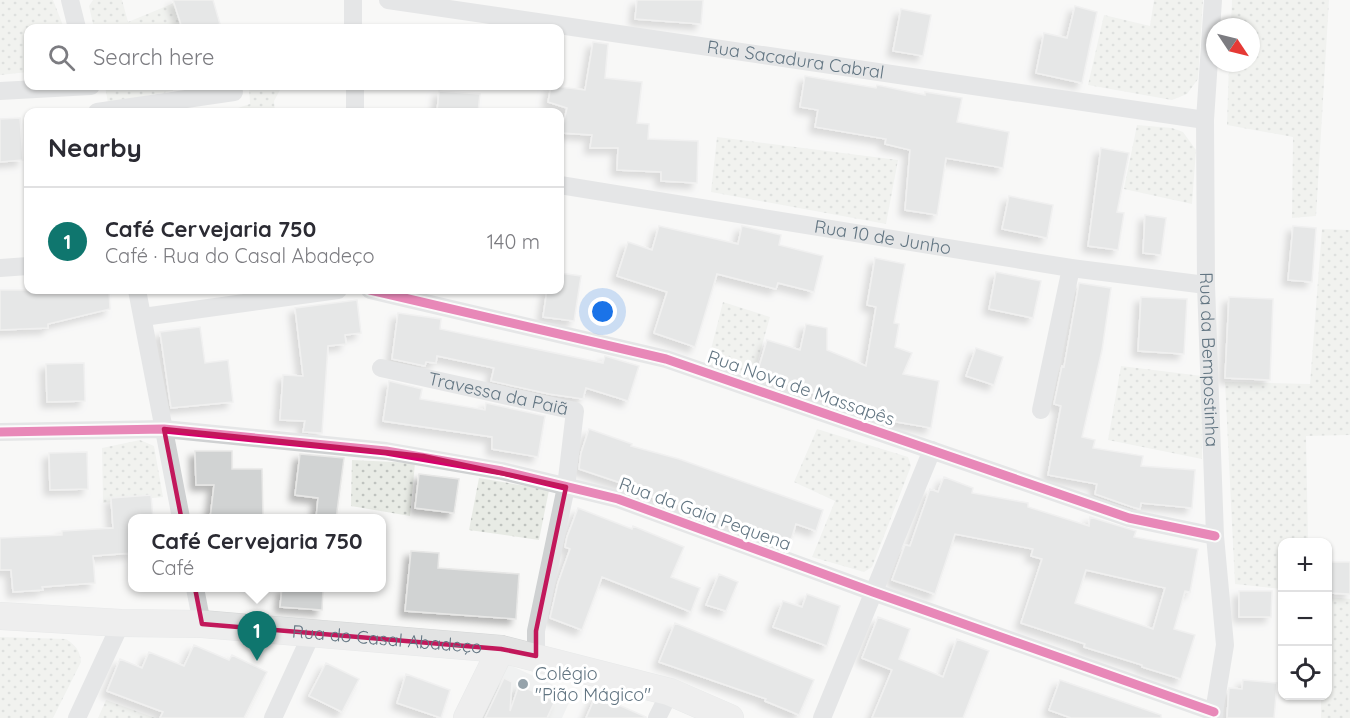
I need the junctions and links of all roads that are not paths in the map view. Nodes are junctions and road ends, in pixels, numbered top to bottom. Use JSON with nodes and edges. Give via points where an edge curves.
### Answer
{"nodes":[{"id":1,"x":70,"y":0,"type":"edge"},
{"id":2,"x":353,"y":0,"type":"edge"},
{"id":3,"x":388,"y":0,"type":"edge"},
{"id":4,"x":1213,"y":0,"type":"edge"},
{"id":5,"x":76,"y":24,"type":"edge"},
{"id":6,"x":353,"y":24,"type":"edge"},
{"id":7,"x":551,"y":24,"type":"edge"},
{"id":8,"x":564,"y":26,"type":"edge"},
{"id":9,"x":24,"y":90,"type":"edge"},
{"id":10,"x":92,"y":90,"type":"edge"},
{"id":11,"x":355,"y":90,"type":"edge"},
{"id":12,"x":0,"y":91,"type":"edge"},
{"id":13,"x":234,"y":92,"type":"dead end"},
{"id":14,"x":96,"y":108,"type":"edge"},
{"id":15,"x":124,"y":108,"type":"edge"},
{"id":16,"x":356,"y":108,"type":"edge"},
{"id":17,"x":1205,"y":120,"type":"junction"},
{"id":18,"x":564,"y":186,"type":"edge"},
{"id":19,"x":24,"y":266,"type":"edge"},
{"id":20,"x":0,"y":268,"type":"edge"},
{"id":21,"x":1071,"y":268,"type":"junction"},
{"id":22,"x":1206,"y":285,"type":"junction"},
{"id":23,"x":138,"y":294,"type":"edge"},
{"id":24,"x":309,"y":294,"type":"edge"},
{"id":25,"x":387,"y":294,"type":"edge"},
{"id":26,"x":143,"y":317,"type":"junction"},
{"id":27,"x":381,"y":368,"type":"dead end"},
{"id":28,"x":1041,"y":410,"type":"dead end"},
{"id":29,"x":164,"y":429,"type":"junction"},
{"id":30,"x":0,"y":432,"type":"edge"},
{"id":31,"x":932,"y":450,"type":"junction"},
{"id":32,"x":566,"y":487,"type":"junction"},
{"id":33,"x":181,"y":514,"type":"edge"},
{"id":34,"x":1215,"y":537,"type":"junction"},
{"id":35,"x":196,"y":592,"type":"edge"},
{"id":36,"x":873,"y":592,"type":"junction"},
{"id":37,"x":0,"y":616,"type":"edge"},
{"id":38,"x":121,"y":623,"type":"junction"},
{"id":39,"x":202,"y":624,"type":"junction"},
{"id":40,"x":312,"y":633,"type":"junction"},
{"id":41,"x":501,"y":649,"type":"junction"},
{"id":42,"x":536,"y":656,"type":"junction"},
{"id":43,"x":670,"y":692,"type":"junction"},
{"id":44,"x":1214,"y":715,"type":"edge"},
{"id":45,"x":77,"y":718,"type":"edge"},
{"id":46,"x":273,"y":718,"type":"edge"},
{"id":47,"x":467,"y":718,"type":"edge"},
{"id":48,"x":657,"y":718,"type":"edge"},
{"id":49,"x":730,"y":718,"type":"edge"},
{"id":50,"x":822,"y":718,"type":"edge"}],
"edges":[{"from":1,"to":5,"type":"street"},
{"from":2,"to":6,"type":"street"},
{"from":3,"to":7,"type":"street","name":"Rua Sacadura Cabral"},
{"from":4,"to":17,"type":"street","name":"Rua da Bempostinha"},
{"from":8,"to":17,"type":"street","name":"Rua Sacadura Cabral"},
{"from":9,"to":12,"type":"street"},
{"from":10,"to":14,"type":"street"},
{"from":11,"to":16,"type":"street"},
{"from":13,"to":15,"type":"street"},
{"from":17,"to":22,"type":"street","name":"Rua da Bempostinha"},
{"from":18,"to":21,"type":"street","name":"Rua 10 de Junho"},
{"from":19,"to":20,"type":"street"},
{"from":21,"to":22,"type":"street","name":"Rua 10 de Junho"},
{"from":21,"to":28,"type":"street"},
{"from":22,"to":34,"type":"street","name":"Rua da Bempostinha"},
{"from":23,"to":26,"type":"street"},
{"from":24,"to":26,"type":"street"},
{"from":25,"to":31,"type":"street","name":"Rua Nova de Massapês","via":[[666,359]]},
{"from":26,"to":29,"type":"street"},
{"from":27,"to":32,"type":"street","name":"Travessa da Paiã","via":[[575,411]]},
{"from":29,"to":30,"type":"street","name":"Rua da Gaia Pequena"},
{"from":29,"to":32,"type":"street","name":"Rua da Gaia Pequena","via":[[423,456]]},
{"from":29,"to":33,"type":"street"},
{"from":31,"to":34,"type":"street","name":"Rua Nova de Massapês","via":[[1129,518]]},
{"from":31,"to":36,"type":"street"},
{"from":32,"to":36,"type":"street","name":"Rua da Gaia Pequena","via":[[618,499]]},
{"from":32,"to":42,"type":"street","via":[[536,631]]},
{"from":34,"to":44,"type":"street","name":"Rua da Bempostinha","via":[[1224,645]]},
{"from":35,"to":39,"type":"street"},
{"from":36,"to":44,"type":"street","name":"Rua da Gaia Pequena"},
{"from":36,"to":50,"type":"street"},
{"from":37,"to":38,"type":"street","name":"Rua do Casal Abadeço"},
{"from":38,"to":39,"type":"street","name":"Rua do Casal Abadeço"},
{"from":38,"to":45,"type":"street"},
{"from":39,"to":40,"type":"street","name":"Rua do Casal Abadeço"},
{"from":40,"to":41,"type":"street","name":"Rua do Casal Abadeço"},
{"from":40,"to":46,"type":"street"},
{"from":41,"to":42,"type":"street","name":"Rua do Casal Abadeço"},
{"from":41,"to":47,"type":"street"},
{"from":42,"to":43,"type":"street","name":"Rua do Casal Abadeço"},
{"from":43,"to":48,"type":"street"},
{"from":43,"to":49,"type":"street","name":"Rua do Casal Abadeço"}]}
